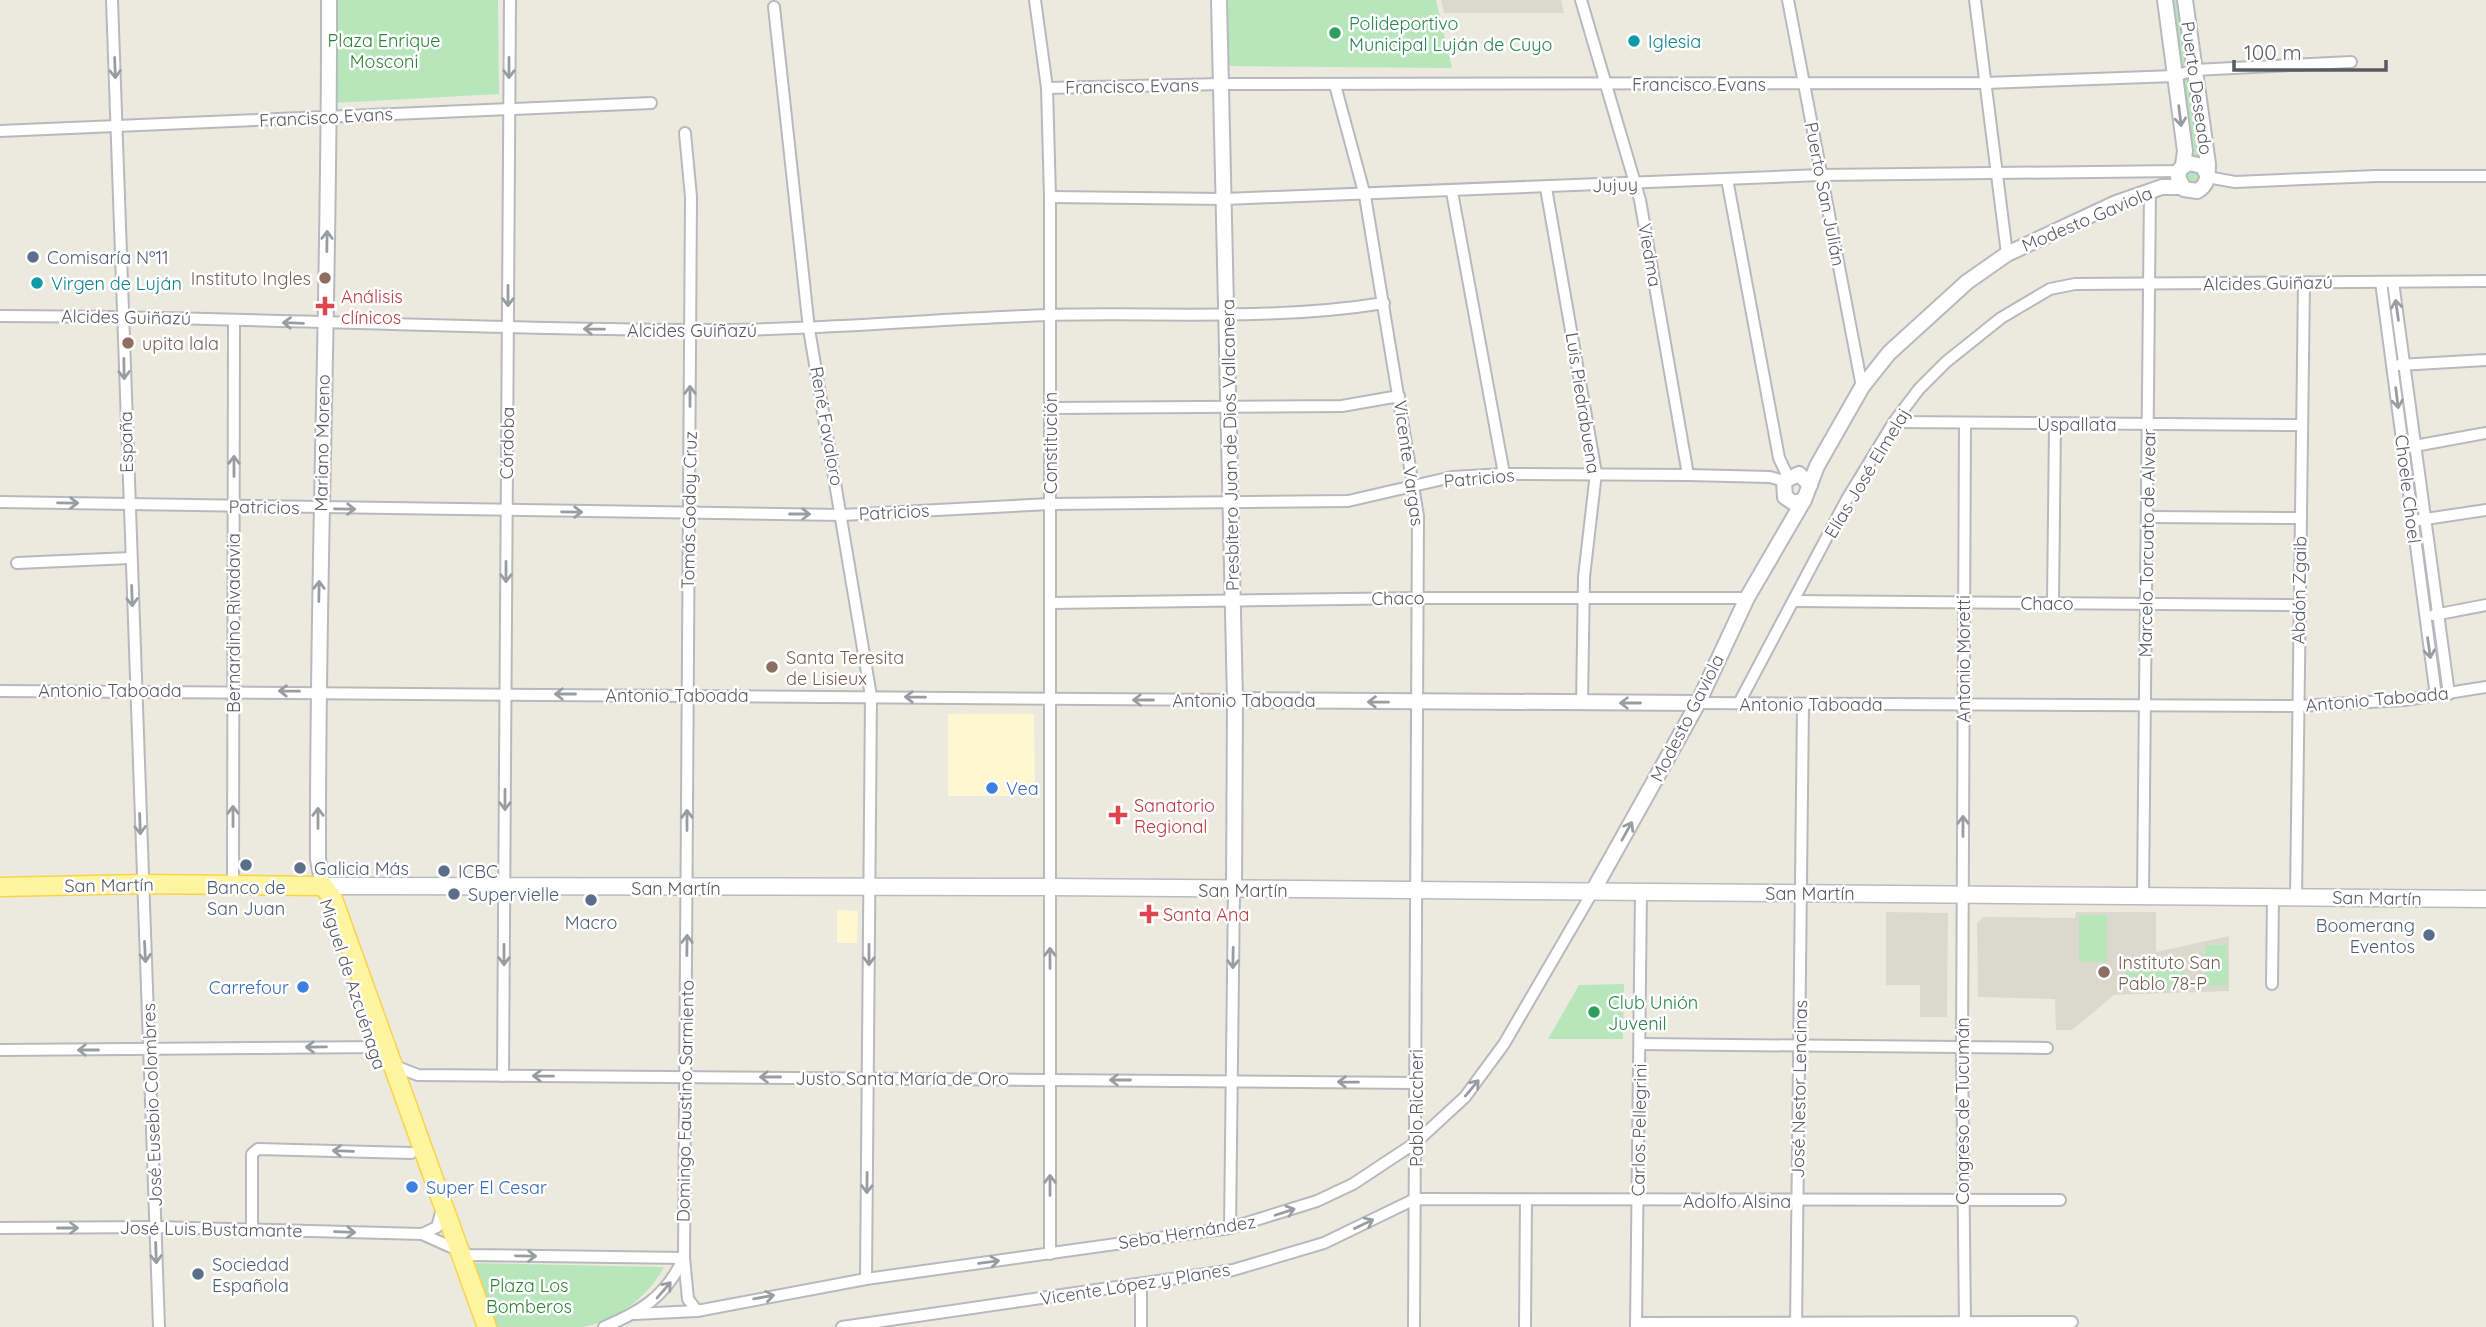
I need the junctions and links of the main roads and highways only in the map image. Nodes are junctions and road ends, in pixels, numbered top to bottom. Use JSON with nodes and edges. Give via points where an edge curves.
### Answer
{"nodes":[{"id":1,"x":323,"y":886,"type":"junction"},
{"id":2,"x":0,"y":887,"type":"edge"},
{"id":3,"x":2486,"y":900,"type":"edge"},
{"id":4,"x":379,"y":1047,"type":"junction"},
{"id":5,"x":395,"y":1092,"type":"junction"},
{"id":6,"x":440,"y":1239,"type":"junction"},
{"id":7,"x":474,"y":1327,"type":"edge"},
{"id":8,"x":487,"y":1327,"type":"edge"}],
"edges":[{"from":1,"to":2,"type":"main road","name":"San Martín"},
{"from":1,"to":3,"type":"main road","name":"San Martín","via":[[1050,887]]},
{"from":1,"to":4,"type":"main road","name":"Miguel de Azcuénaga","via":[[321,897]]},
{"from":4,"to":5,"type":"main road","name":"Miguel de Azcuénaga"},
{"from":4,"to":5,"type":"main road","name":"Miguel de Azcuénaga","via":[[391,1065]]},
{"from":5,"to":6,"type":"main road","name":"Miguel de Azcuénaga"},
{"from":5,"to":6,"type":"main road","name":"Miguel de Azcuénaga","via":[[442,1209]]},
{"from":6,"to":7,"type":"main road","name":"Miguel de Azcuénaga"},
{"from":6,"to":8,"type":"main road","name":"Miguel de Azcuénaga"}]}
